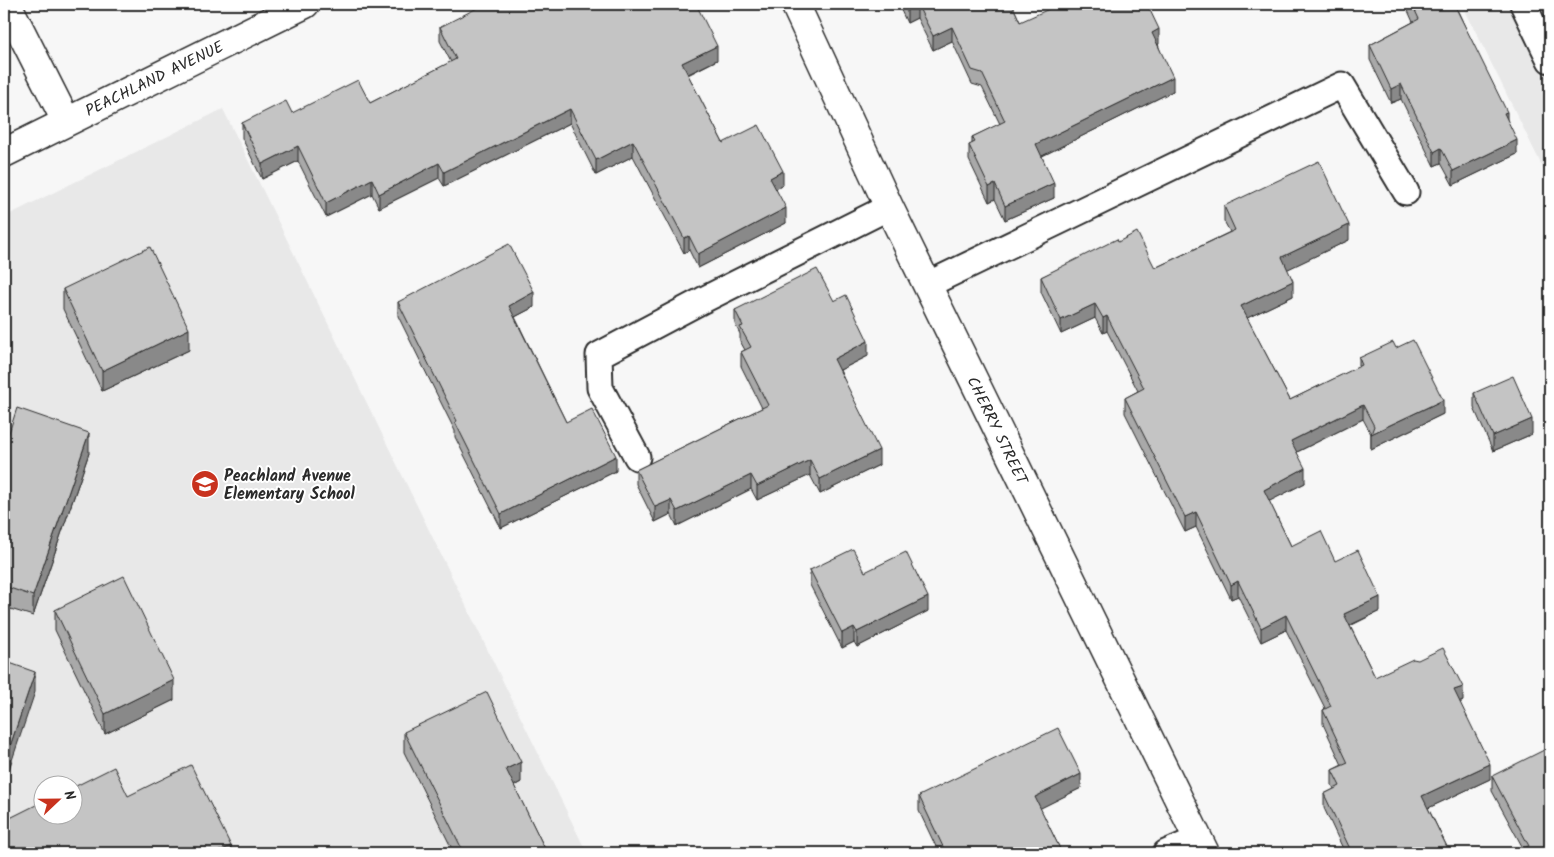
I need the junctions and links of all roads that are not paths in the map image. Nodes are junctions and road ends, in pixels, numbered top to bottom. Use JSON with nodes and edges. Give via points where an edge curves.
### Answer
{"nodes":[{"id":1,"x":7,"y":4,"type":"edge"},
{"id":2,"x":305,"y":4,"type":"edge"},
{"id":3,"x":795,"y":4,"type":"edge"},
{"id":4,"x":1523,"y":4,"type":"edge"},
{"id":5,"x":1550,"y":60,"type":"edge"},
{"id":6,"x":66,"y":121,"type":"junction"},
{"id":7,"x":4,"y":153,"type":"edge"},
{"id":8,"x":1406,"y":192,"type":"dead end"},
{"id":9,"x":889,"y":207,"type":"junction"},
{"id":10,"x":928,"y":286,"type":"junction"},
{"id":11,"x":637,"y":457,"type":"dead end"},
{"id":12,"x":1202,"y":846,"type":"edge"},
{"id":13,"x":1166,"y":853,"type":"edge"}],
"edges":[{"from":1,"to":6,"type":"street"},
{"from":2,"to":6,"type":"street","name":"PEACHLAND AVENUE"},
{"from":3,"to":9,"type":"street","name":"CHERRY STREET"},
{"from":4,"to":5,"type":"lane"},
{"from":6,"to":7,"type":"street","name":"PEACHLAND AVENUE"},
{"from":8,"to":10,"type":"lane","via":[[1342,85]]},
{"from":9,"to":10,"type":"street","name":"CHERRY STREET"},
{"from":9,"to":11,"type":"lane","via":[[599,355],[600,388]]},
{"from":10,"to":12,"type":"street","name":"CHERRY STREET"},
{"from":12,"to":13,"type":"lane"}]}
